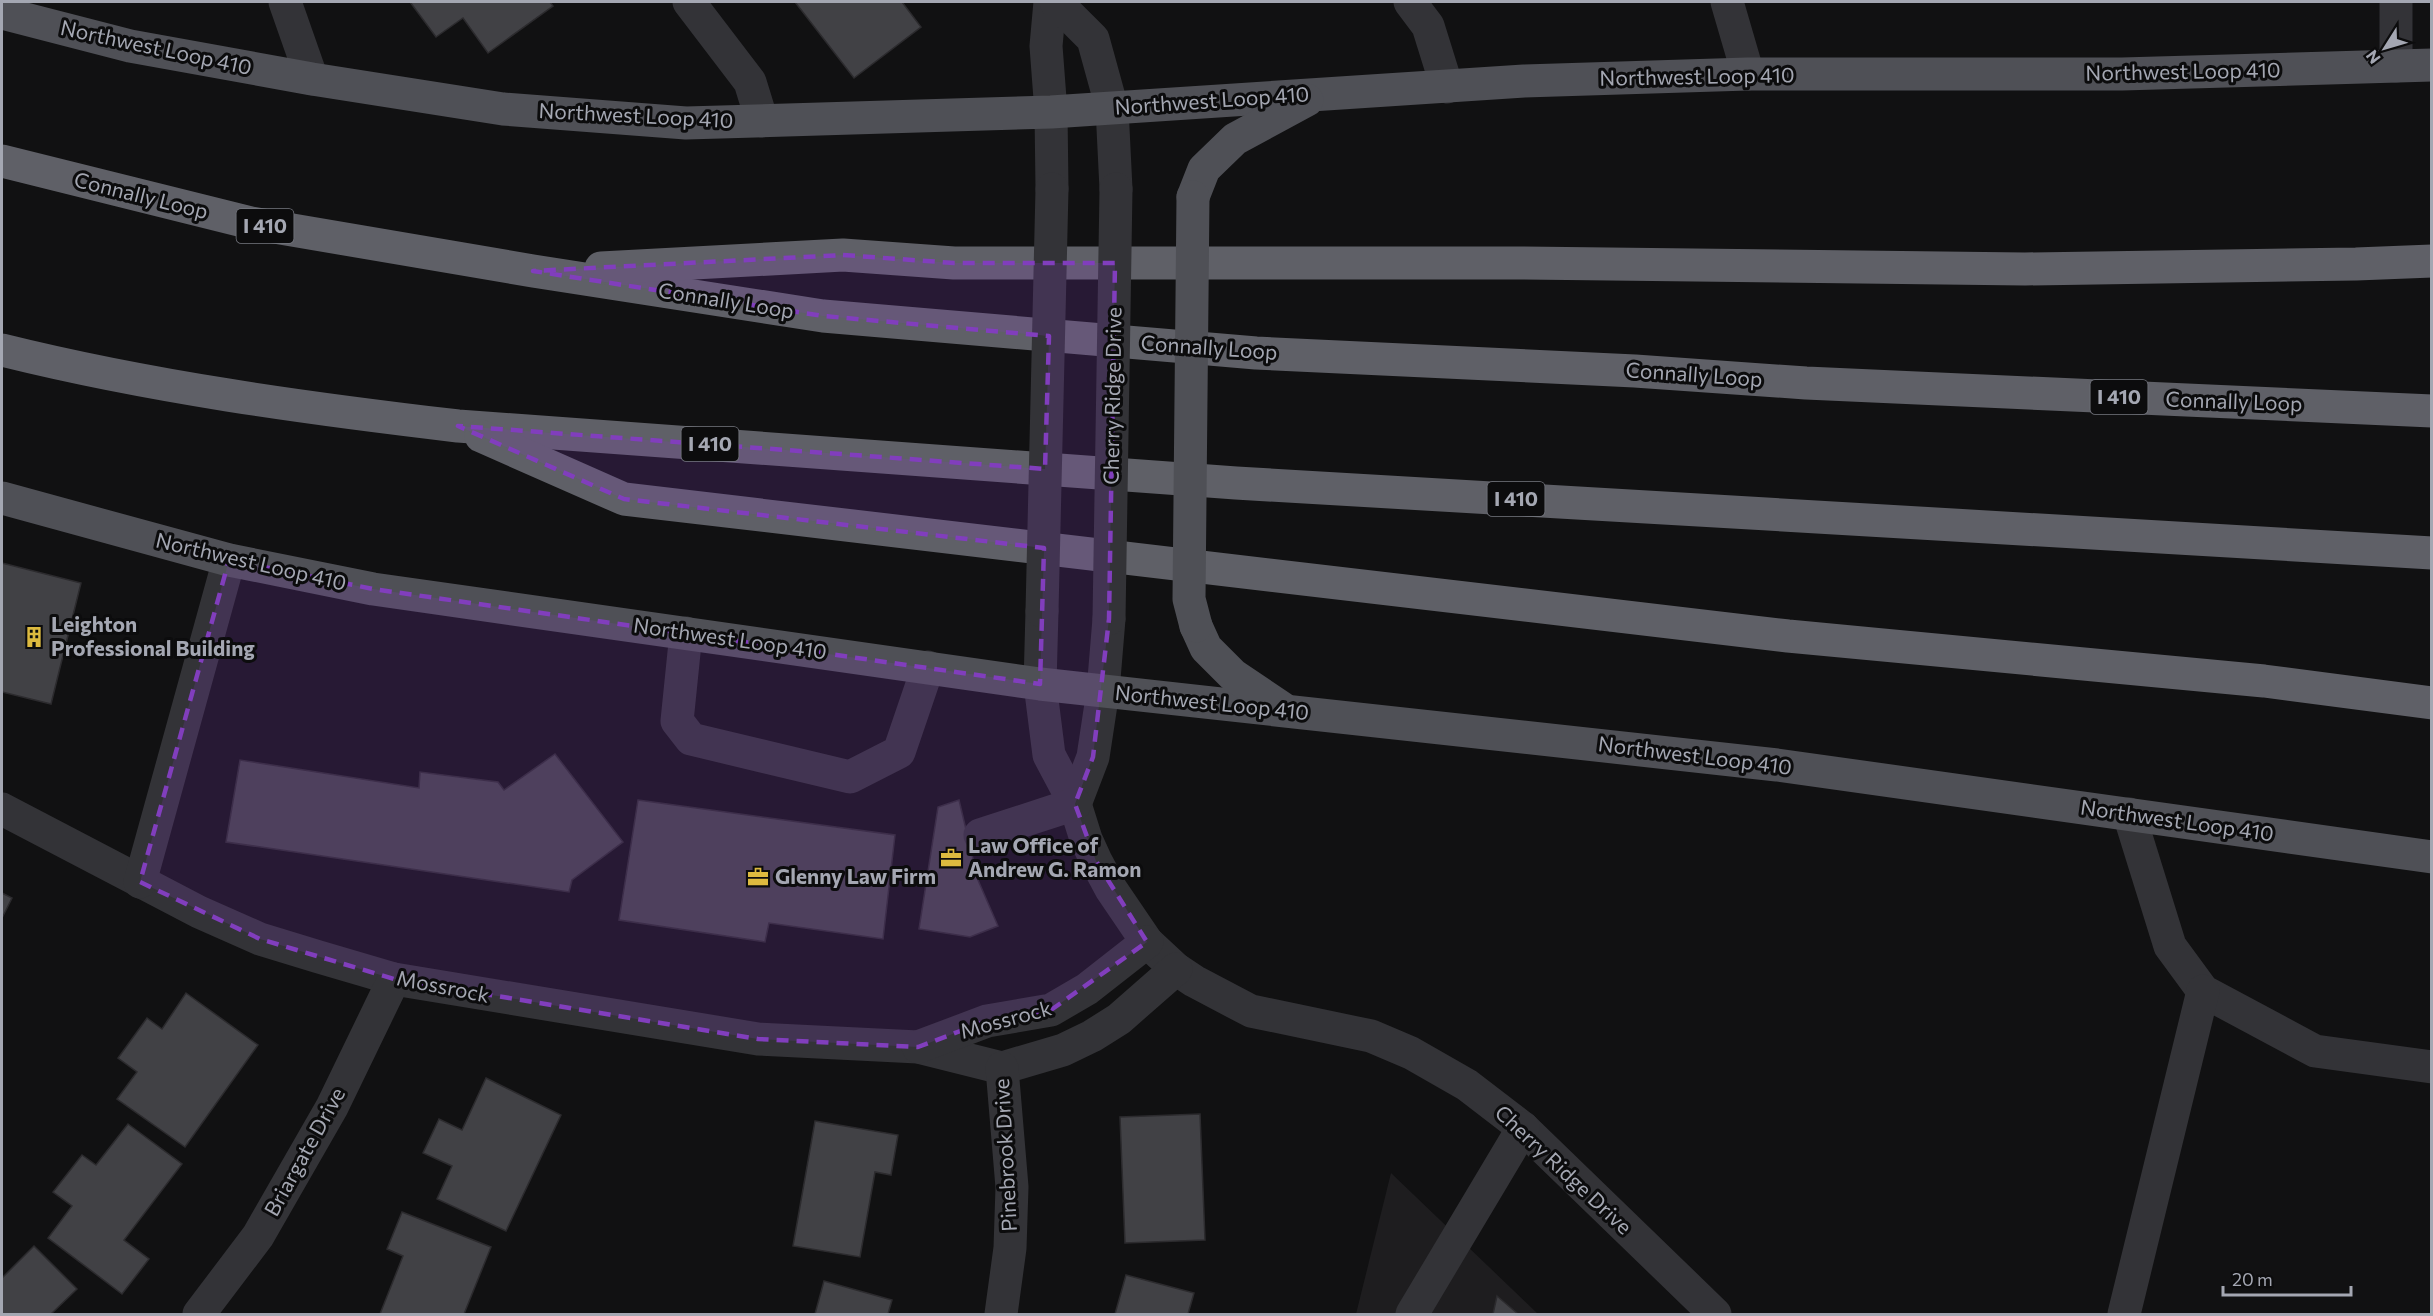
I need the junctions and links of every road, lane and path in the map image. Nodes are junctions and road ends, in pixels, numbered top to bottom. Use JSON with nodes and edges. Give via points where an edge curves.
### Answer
{"nodes":[{"id":1,"x":285,"y":2,"type":"edge"},
{"id":2,"x":689,"y":2,"type":"edge"},
{"id":3,"x":1050,"y":2,"type":"edge"},
{"id":4,"x":1056,"y":2,"type":"edge"},
{"id":5,"x":1410,"y":2,"type":"edge"},
{"id":6,"x":1727,"y":2,"type":"edge"},
{"id":7,"x":2396,"y":2,"type":"edge"},
{"id":8,"x":2,"y":14,"type":"edge"},
{"id":9,"x":2432,"y":65,"type":"edge"},
{"id":10,"x":2396,"y":66,"type":"junction"},
{"id":11,"x":1748,"y":74,"type":"junction"},
{"id":12,"x":312,"y":79,"type":"junction"},
{"id":13,"x":1447,"y":87,"type":"junction"},
{"id":14,"x":1317,"y":95,"type":"junction"},
{"id":15,"x":1112,"y":108,"type":"junction"},
{"id":16,"x":1051,"y":112,"type":"junction"},
{"id":17,"x":762,"y":121,"type":"junction"},
{"id":18,"x":2,"y":161,"type":"edge"},
{"id":19,"x":2432,"y":261,"type":"edge"},
{"id":20,"x":533,"y":271,"type":"junction"},
{"id":21,"x":2,"y":350,"type":"edge"},
{"id":22,"x":2432,"y":411,"type":"edge"},
{"id":23,"x":458,"y":426,"type":"junction"},
{"id":24,"x":2,"y":498,"type":"edge"},
{"id":25,"x":2398,"y":551,"type":"junction"},
{"id":26,"x":2432,"y":553,"type":"edge"},
{"id":27,"x":2432,"y":558,"type":"edge"},
{"id":28,"x":229,"y":560,"type":"junction"},
{"id":29,"x":686,"y":633,"type":"junction"},
{"id":30,"x":928,"y":667,"type":"junction"},
{"id":31,"x":1040,"y":684,"type":"junction"},
{"id":32,"x":1103,"y":692,"type":"junction"},
{"id":33,"x":2432,"y":703,"type":"edge"},
{"id":34,"x":1287,"y":710,"type":"junction"},
{"id":35,"x":1075,"y":804,"type":"junction"},
{"id":36,"x":2,"y":809,"type":"edge"},
{"id":37,"x":2129,"y":814,"type":"junction"},
{"id":38,"x":980,"y":835,"type":"dead end"},
{"id":39,"x":2432,"y":858,"type":"edge"},
{"id":40,"x":140,"y":882,"type":"junction"},
{"id":41,"x":1147,"y":942,"type":"junction"},
{"id":42,"x":1176,"y":969,"type":"junction"},
{"id":43,"x":394,"y":979,"type":"junction"},
{"id":44,"x":2203,"y":991,"type":"junction"},
{"id":45,"x":918,"y":1047,"type":"junction"},
{"id":46,"x":2432,"y":1067,"type":"edge"},
{"id":47,"x":1002,"y":1068,"type":"junction"},
{"id":48,"x":1523,"y":1128,"type":"junction"},
{"id":49,"x":199,"y":1314,"type":"edge"},
{"id":50,"x":1001,"y":1314,"type":"edge"},
{"id":51,"x":1412,"y":1314,"type":"edge"},
{"id":52,"x":1714,"y":1314,"type":"edge"},
{"id":53,"x":2124,"y":1314,"type":"edge"}],
"edges":[{"from":1,"to":12,"type":"street"},
{"from":2,"to":17,"type":"street","via":[[750,82]]},
{"from":3,"to":16,"type":"street","name":"Cherry Ridge Drive","via":[[1046,46]]},
{"from":4,"to":15,"type":"street","name":"Cherry Ridge Drive","via":[[1093,39]]},
{"from":5,"to":13,"type":"street","via":[[1428,26]]},
{"from":6,"to":11,"type":"street"},
{"from":7,"to":10,"type":"street"},
{"from":8,"to":12,"type":"main road","name":"Northwest Loop 410","via":[[130,46]]},
{"from":9,"to":10,"type":"main road","name":"Northwest Loop 410"},
{"from":10,"to":11,"type":"main road","name":"Northwest Loop 410","via":[[2122,74]]},
{"from":11,"to":13,"type":"main road","name":"Northwest Loop 410"},
{"from":12,"to":17,"type":"main road","name":"Northwest Loop 410","via":[[503,109],[686,123]]},
{"from":13,"to":14,"type":"main road","name":"Northwest Loop 410"},
{"from":14,"to":15,"type":"main road","name":"Northwest Loop 410"},
{"from":14,"to":34,"type":"main road","bridge":true,"via":[[1235,139],[1204,169],[1193,197],[1189,599],[1206,648],[1233,675]]},
{"from":15,"to":16,"type":"main road","name":"Northwest Loop 410"},
{"from":15,"to":32,"type":"street","name":"Cherry Ridge Drive","bridge":true,"via":[[1116,189],[1109,619]]},
{"from":16,"to":17,"type":"main road","name":"Northwest Loop 410"},
{"from":16,"to":31,"type":"street","name":"Cherry Ridge Drive","bridge":true},
{"from":18,"to":20,"type":"highway","name":"Connally Loop","number":"I 410","via":[[251,224]]},
{"from":19,"to":20,"type":"highway","via":[[2025,270],[1518,263],[954,263],[843,255]]},
{"from":20,"to":22,"type":"highway","name":"Connally Loop","number":"I 410","via":[[823,316],[1256,353],[1635,370],[1818,384]]},
{"from":21,"to":23,"type":"highway","number":"I 410","via":[[77,369],[307,407]]},
{"from":23,"to":25,"type":"highway","number":"I 410","via":[[1236,483]]},
{"from":23,"to":33,"type":"highway","via":[[624,499],[1788,636],[2264,681]]},
{"from":24,"to":28,"type":"main road","name":"Northwest Loop 410"},
{"from":25,"to":26,"type":"highway","number":"I 410"},
{"from":25,"to":27,"type":"highway"},
{"from":28,"to":29,"type":"main road","name":"Northwest Loop 410","via":[[373,589]]},
{"from":28,"to":40,"type":"street"},
{"from":29,"to":30,"type":"main road","name":"Northwest Loop 410"},
{"from":29,"to":30,"type":"street","via":[[677,721],[691,739],[850,777],[899,752]]},
{"from":30,"to":31,"type":"main road","name":"Northwest Loop 410"},
{"from":31,"to":32,"type":"main road","name":"Northwest Loop 410"},
{"from":31,"to":35,"type":"street","name":"Cherry Ridge Drive","via":[[1049,754]]},
{"from":32,"to":34,"type":"main road","name":"Northwest Loop 410"},
{"from":32,"to":35,"type":"street","name":"Cherry Ridge Drive","via":[[1093,757]]},
{"from":34,"to":37,"type":"main road","name":"Northwest Loop 410","via":[[1777,765]]},
{"from":35,"to":38,"type":"street"},
{"from":35,"to":41,"type":"street","name":"Cherry Ridge Drive","via":[[1101,870]]},
{"from":36,"to":40,"type":"street","name":"Mossrock"},
{"from":37,"to":39,"type":"main road","name":"Northwest Loop 410"},
{"from":37,"to":44,"type":"street","via":[[2170,946]]},
{"from":40,"to":43,"type":"street","name":"Mossrock","via":[[260,939]]},
{"from":41,"to":42,"type":"street","name":"Cherry Ridge Drive"},
{"from":41,"to":45,"type":"street","name":"Mossrock","via":[[1087,989],[1051,1010],[987,1021]]},
{"from":42,"to":47,"type":"street","name":"Mossrock","via":[[1119,1019],[1092,1036],[1063,1050]]},
{"from":42,"to":48,"type":"street","name":"Cherry Ridge Drive","via":[[1251,1011],[1371,1036],[1411,1053],[1467,1085]]},
{"from":43,"to":45,"type":"street","name":"Mossrock","via":[[758,1039]]},
{"from":43,"to":49,"type":"street","name":"Briargate Drive","via":[[332,1107],[258,1236]]},
{"from":44,"to":46,"type":"street","via":[[2315,1051]]},
{"from":44,"to":53,"type":"street"},
{"from":45,"to":47,"type":"street","name":"Mossrock"},
{"from":47,"to":50,"type":"street","name":"Pinebrook Drive","via":[[1012,1187],[1010,1248]]},
{"from":48,"to":51,"type":"street"},
{"from":48,"to":52,"type":"street","name":"Cherry Ridge Drive"}]}
